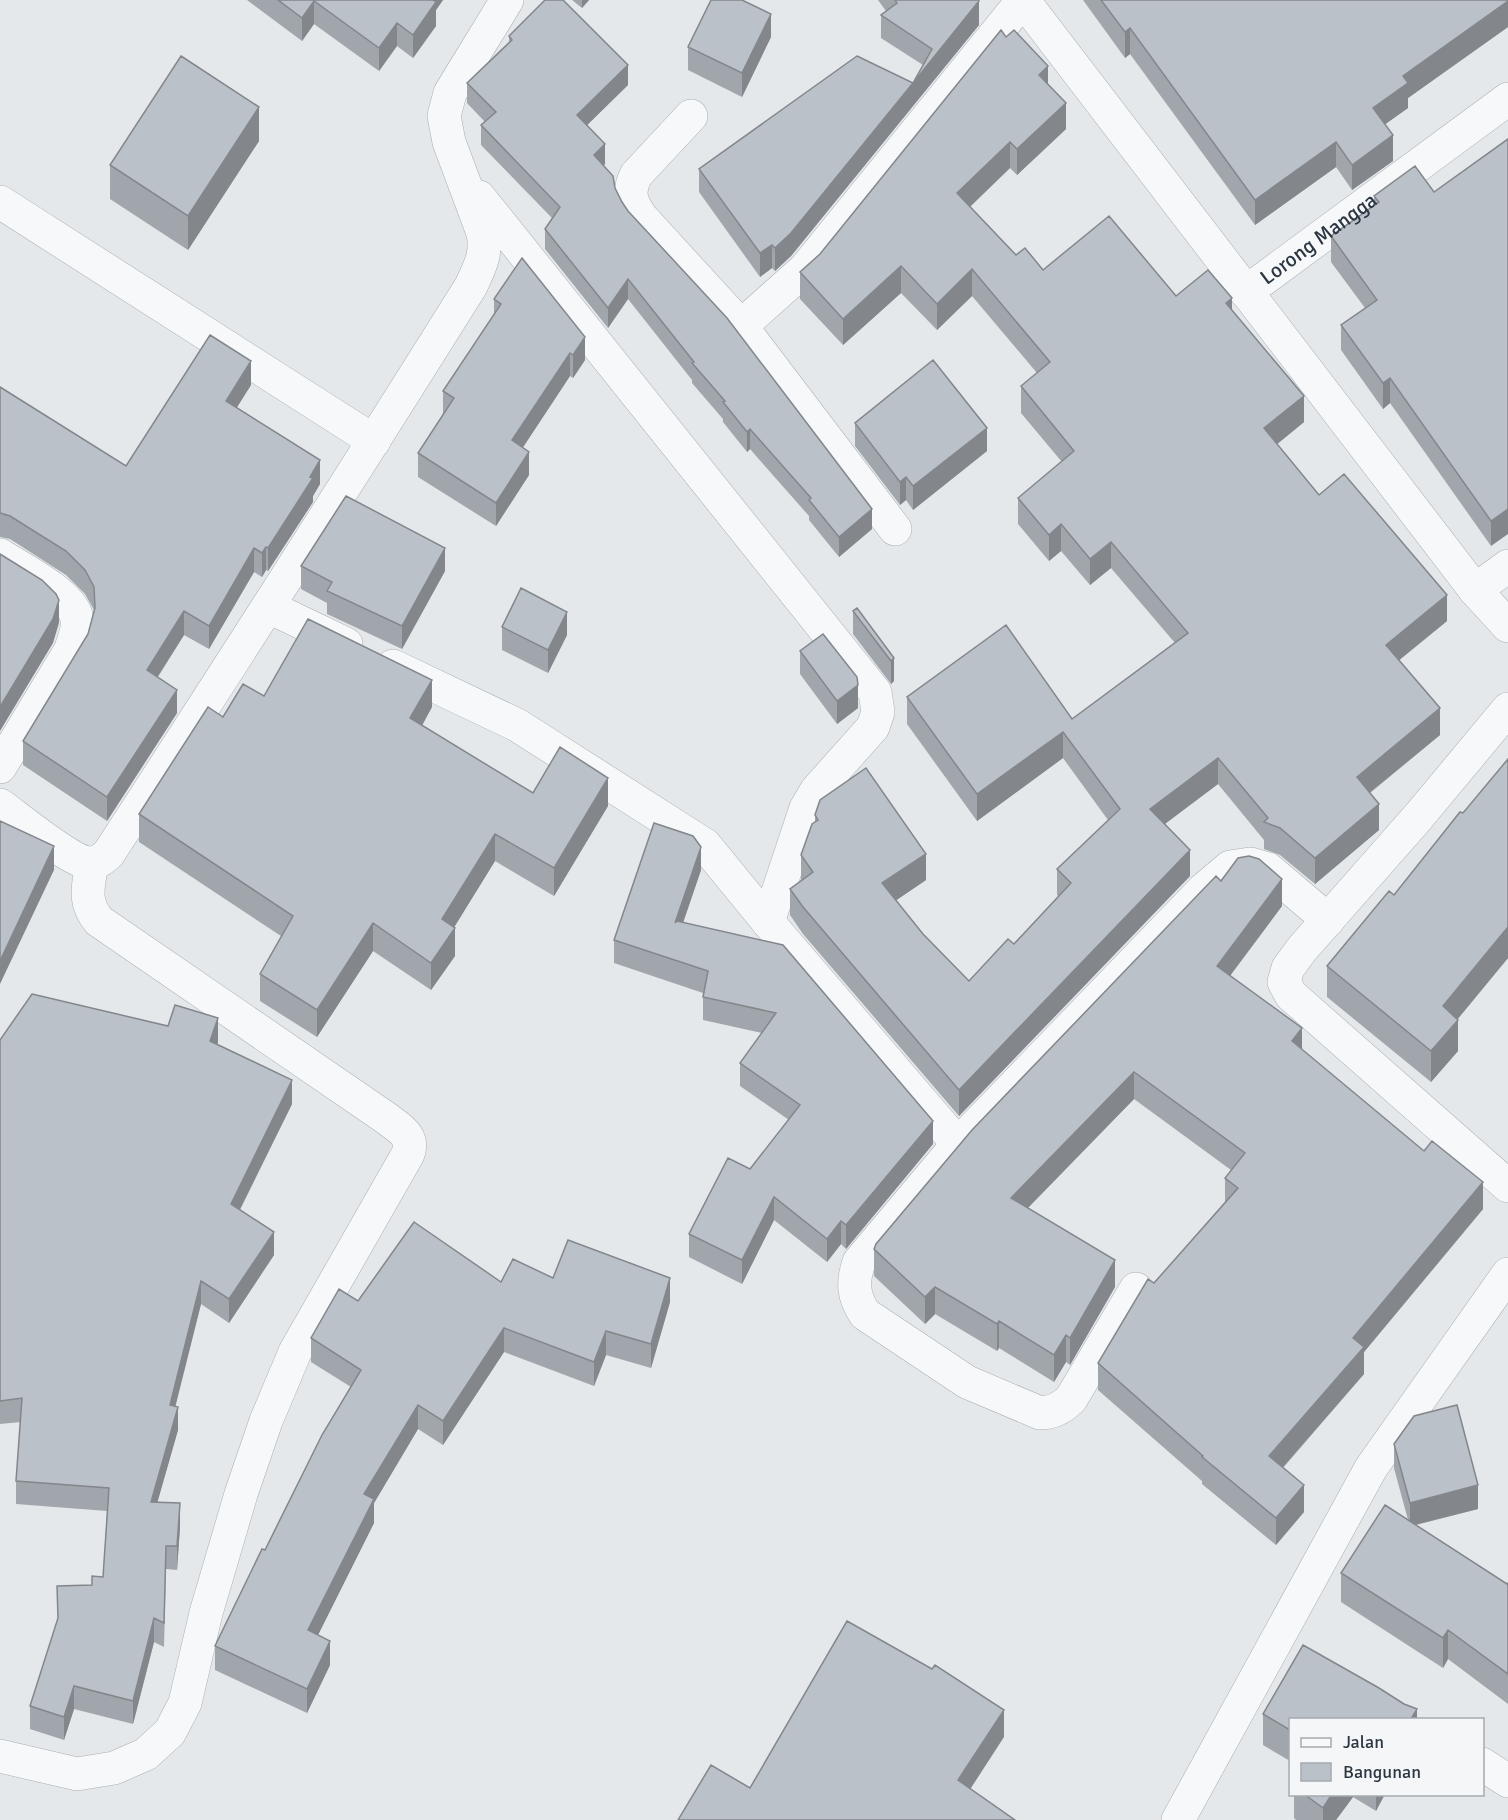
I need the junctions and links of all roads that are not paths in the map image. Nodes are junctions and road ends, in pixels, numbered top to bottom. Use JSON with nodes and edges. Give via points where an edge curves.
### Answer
{"nodes":[{"id":1,"x":507,"y":0,"type":"edge"},
{"id":2,"x":1023,"y":0,"type":"edge"},
{"id":3,"x":1508,"y":99,"type":"edge"},
{"id":4,"x":691,"y":116,"type":"dead end"},
{"id":5,"x":460,"y":174,"type":"junction"},
{"id":6,"x":0,"y":202,"type":"edge"},
{"id":7,"x":1246,"y":292,"type":"junction"},
{"id":8,"x":741,"y":326,"type":"junction"},
{"id":9,"x":374,"y":441,"type":"junction"},
{"id":10,"x":895,"y":529,"type":"dead end"},
{"id":11,"x":0,"y":555,"type":"edge"},
{"id":12,"x":1508,"y":566,"type":"edge"},
{"id":13,"x":1474,"y":590,"type":"junction"},
{"id":14,"x":269,"y":607,"type":"junction"},
{"id":15,"x":1508,"y":626,"type":"edge"},
{"id":16,"x":1508,"y":709,"type":"edge"},
{"id":17,"x":0,"y":767,"type":"edge"},
{"id":18,"x":0,"y":805,"type":"edge"},
{"id":19,"x":92,"y":863,"type":"junction"},
{"id":20,"x":1328,"y":920,"type":"junction"},
{"id":21,"x":768,"y":922,"type":"junction"},
{"id":22,"x":958,"y":1144,"type":"junction"},
{"id":23,"x":1508,"y":1186,"type":"edge"},
{"id":24,"x":1508,"y":1274,"type":"edge"},
{"id":25,"x":1136,"y":1289,"type":"dead end"},
{"id":26,"x":1281,"y":1633,"type":"junction"},
{"id":27,"x":1310,"y":1651,"type":"edge"},
{"id":28,"x":0,"y":1755,"type":"edge"},
{"id":29,"x":1484,"y":1765,"type":"edge"},
{"id":30,"x":1508,"y":1781,"type":"edge"},
{"id":31,"x":1178,"y":1820,"type":"edge"}],
"edges":[{"from":1,"to":5,"type":"street","via":[[446,104],[445,129]]},
{"from":2,"to":7,"type":"street"},
{"from":2,"to":8,"type":"street","via":[[804,269]]},
{"from":3,"to":7,"type":"street","name":"Lorong Mangga"},
{"from":4,"to":8,"type":"street","via":[[636,175],[631,196],[642,218]]},
{"from":5,"to":9,"type":"street","via":[[483,233],[483,259],[471,286]]},
{"from":5,"to":21,"type":"street","via":[[875,692],[878,712],[873,727],[816,791],[806,808]]},
{"from":6,"to":9,"type":"street"},
{"from":7,"to":13,"type":"street"},
{"from":8,"to":10,"type":"street"},
{"from":9,"to":14,"type":"street"},
{"from":11,"to":17,"type":"street","via":[[61,594],[77,616],[70,651]]},
{"from":12,"to":13,"type":"street"},
{"from":13,"to":15,"type":"street"},
{"from":14,"to":19,"type":"street","via":[[109,853]]},
{"from":14,"to":21,"type":"street","via":[[518,725],[705,845]]},
{"from":16,"to":20,"type":"street"},
{"from":18,"to":19,"type":"street","via":[[66,853]]},
{"from":19,"to":28,"type":"street","via":[[87,895],[99,921],[386,1118],[411,1144],[295,1352],[266,1421],[206,1613],[185,1703],[170,1732],[146,1754],[114,1768],[77,1774]]},
{"from":20,"to":22,"type":"street","via":[[1268,869],[1250,864],[1230,867],[1204,889]]},
{"from":20,"to":23,"type":"street","via":[[1288,968],[1284,982],[1287,988]]},
{"from":21,"to":22,"type":"street"},
{"from":22,"to":25,"type":"street","via":[[859,1262],[854,1289],[865,1314],[967,1382],[1047,1413],[1071,1399]]},
{"from":24,"to":26,"type":"street","via":[[1371,1468]]},
{"from":26,"to":27,"type":"street"},
{"from":26,"to":31,"type":"street"},
{"from":29,"to":30,"type":"street"}]}
